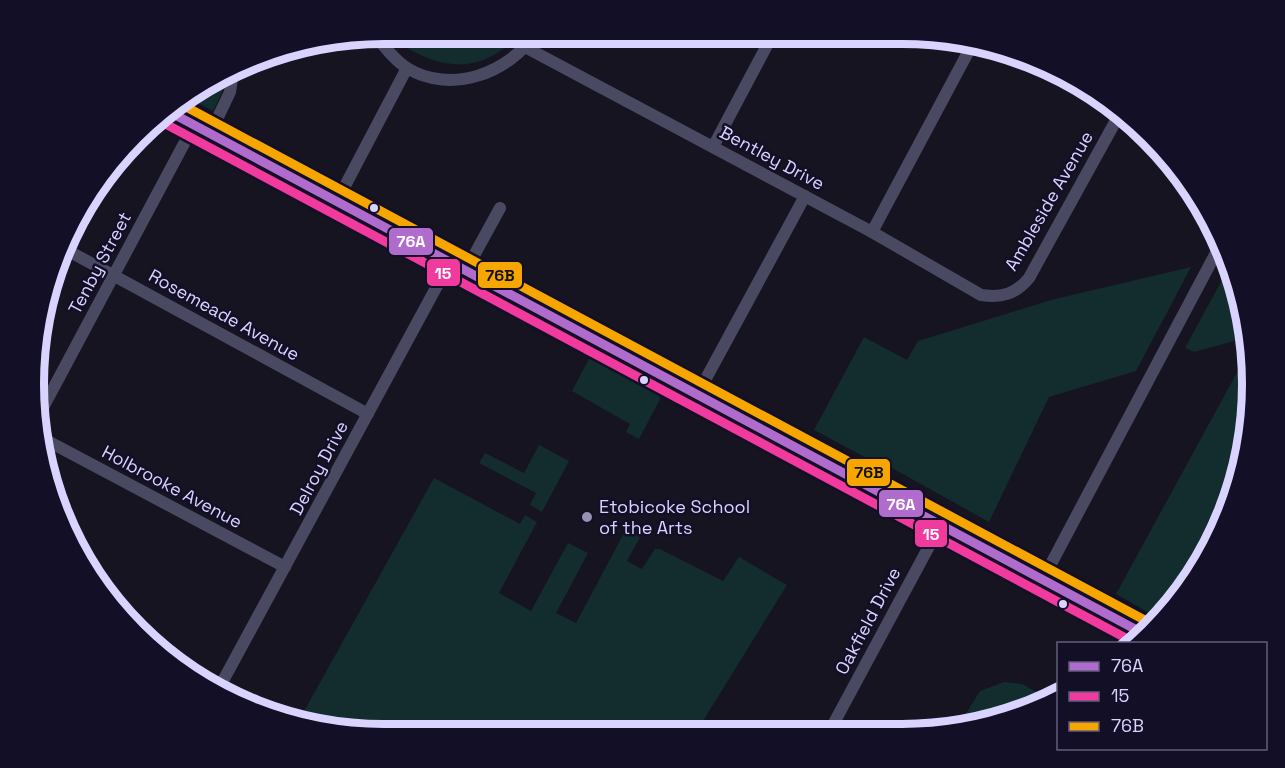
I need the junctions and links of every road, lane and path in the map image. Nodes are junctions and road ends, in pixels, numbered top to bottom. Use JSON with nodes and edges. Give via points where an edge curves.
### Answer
{"nodes":[{"id":1,"x":384,"y":44,"type":"edge"},
{"id":2,"x":527,"y":44,"type":"edge"},
{"id":3,"x":768,"y":44,"type":"edge"},
{"id":4,"x":525,"y":47,"type":"junction"},
{"id":5,"x":969,"y":51,"type":"edge"},
{"id":6,"x":407,"y":68,"type":"junction"},
{"id":7,"x":231,"y":80,"type":"edge"},
{"id":8,"x":176,"y":115,"type":"edge"},
{"id":9,"x":1116,"y":120,"type":"edge"},
{"id":10,"x":194,"y":125,"type":"junction"},
{"id":11,"x":210,"y":134,"type":"junction"},
{"id":12,"x":713,"y":147,"type":"junction"},
{"id":13,"x":804,"y":196,"type":"junction"},
{"id":14,"x":337,"y":201,"type":"junction"},
{"id":15,"x":500,"y":208,"type":"dead end"},
{"id":16,"x":872,"y":232,"type":"junction"},
{"id":17,"x":70,"y":252,"type":"edge"},
{"id":18,"x":1216,"y":253,"type":"edge"},
{"id":19,"x":450,"y":262,"type":"junction"},
{"id":20,"x":466,"y":270,"type":"junction"},
{"id":21,"x":114,"y":275,"type":"junction"},
{"id":22,"x":1002,"y":296,"type":"joint"},
{"id":23,"x":697,"y":395,"type":"junction"},
{"id":24,"x":44,"y":407,"type":"edge"},
{"id":25,"x":368,"y":414,"type":"junction"},
{"id":26,"x":48,"y":441,"type":"edge"},
{"id":27,"x":940,"y":526,"type":"junction"},
{"id":28,"x":285,"y":567,"type":"junction"},
{"id":29,"x":1042,"y":579,"type":"junction"},
{"id":30,"x":1137,"y":630,"type":"edge"},
{"id":31,"x":222,"y":683,"type":"edge"},
{"id":32,"x":833,"y":724,"type":"edge"}],
"edges":[{"from":1,"to":6,"type":"street"},
{"from":2,"to":4,"type":"street"},
{"from":3,"to":12,"type":"street"},
{"from":4,"to":6,"type":"street","via":[[500,67],[466,78],[432,76]]},
{"from":4,"to":12,"type":"street","name":"Bentley Drive"},
{"from":5,"to":16,"type":"street"},
{"from":6,"to":14,"type":"street"},
{"from":7,"to":11,"type":"street","via":[[230,92]]},
{"from":8,"to":10,"type":"main road"},
{"from":9,"to":22,"type":"street","name":"Ambleside Avenue","via":[[1034,272],[1018,289]]},
{"from":10,"to":11,"type":"main road"},
{"from":10,"to":21,"type":"street","name":"Tenby Street"},
{"from":11,"to":14,"type":"main road"},
{"from":12,"to":13,"type":"street","name":"Bentley Drive"},
{"from":13,"to":16,"type":"street","name":"Bentley Drive"},
{"from":13,"to":23,"type":"street"},
{"from":14,"to":19,"type":"main road"},
{"from":15,"to":20,"type":"street"},
{"from":16,"to":22,"type":"street","name":"Bentley Drive","via":[[981,295]]},
{"from":17,"to":21,"type":"street","name":"Rosemeade Avenue"},
{"from":18,"to":29,"type":"street"},
{"from":19,"to":20,"type":"main road"},
{"from":19,"to":25,"type":"street","name":"Delroy Drive"},
{"from":20,"to":23,"type":"main road"},
{"from":21,"to":24,"type":"street","name":"Tenby Street"},
{"from":21,"to":25,"type":"street","name":"Rosemeade Avenue"},
{"from":23,"to":27,"type":"main road"},
{"from":25,"to":28,"type":"street","name":"Delroy Drive"},
{"from":26,"to":28,"type":"street","name":"Holbrooke Avenue"},
{"from":27,"to":29,"type":"main road"},
{"from":27,"to":32,"type":"street","name":"Oakfield Drive"},
{"from":28,"to":31,"type":"street","name":"Delroy Drive"},
{"from":29,"to":30,"type":"main road"}]}
